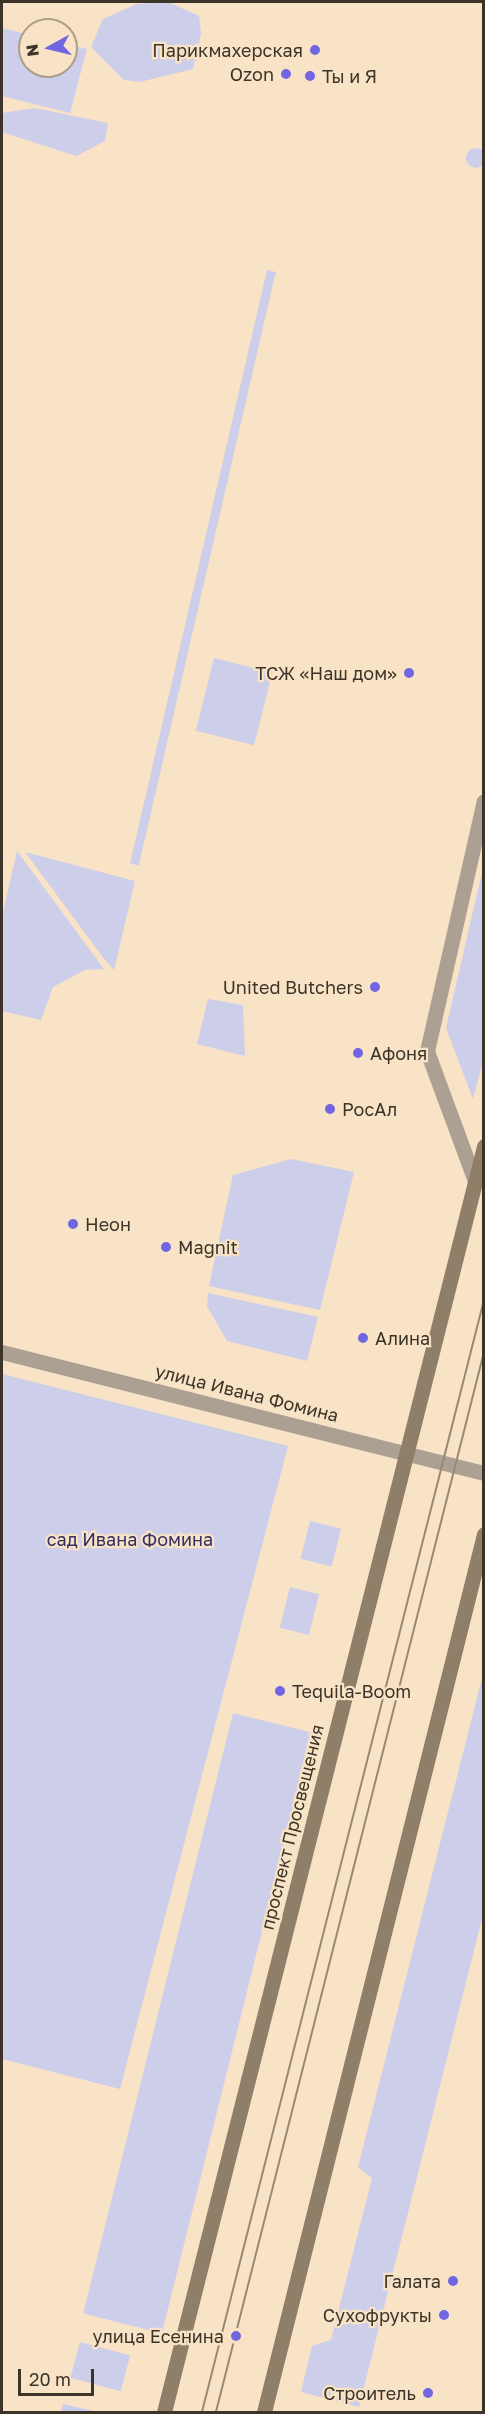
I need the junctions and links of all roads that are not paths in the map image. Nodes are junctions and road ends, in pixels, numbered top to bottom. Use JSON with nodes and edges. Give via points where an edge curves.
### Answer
{"nodes":[{"id":1,"x":483,"y":801,"type":"edge"},
{"id":2,"x":483,"y":1146,"type":"edge"},
{"id":3,"x":475,"y":1181,"type":"junction"},
{"id":4,"x":2,"y":1352,"type":"edge"},
{"id":5,"x":406,"y":1453,"type":"junction"},
{"id":6,"x":483,"y":1473,"type":"edge"},
{"id":7,"x":483,"y":1534,"type":"edge"},
{"id":8,"x":164,"y":2412,"type":"edge"},
{"id":9,"x":264,"y":2412,"type":"edge"}],
"edges":[{"from":1,"to":3,"type":"street","via":[[427,1051]]},
{"from":2,"to":3,"type":"main road","name":"проспект Просвещения"},
{"from":3,"to":5,"type":"main road","name":"проспект Просвещения"},
{"from":4,"to":5,"type":"street","name":"улица Ивана Фомина"},
{"from":5,"to":6,"type":"street","name":"улица Ивана Фомина"},
{"from":5,"to":8,"type":"main road","name":"проспект Просвещения"},
{"from":7,"to":9,"type":"main road"}]}
